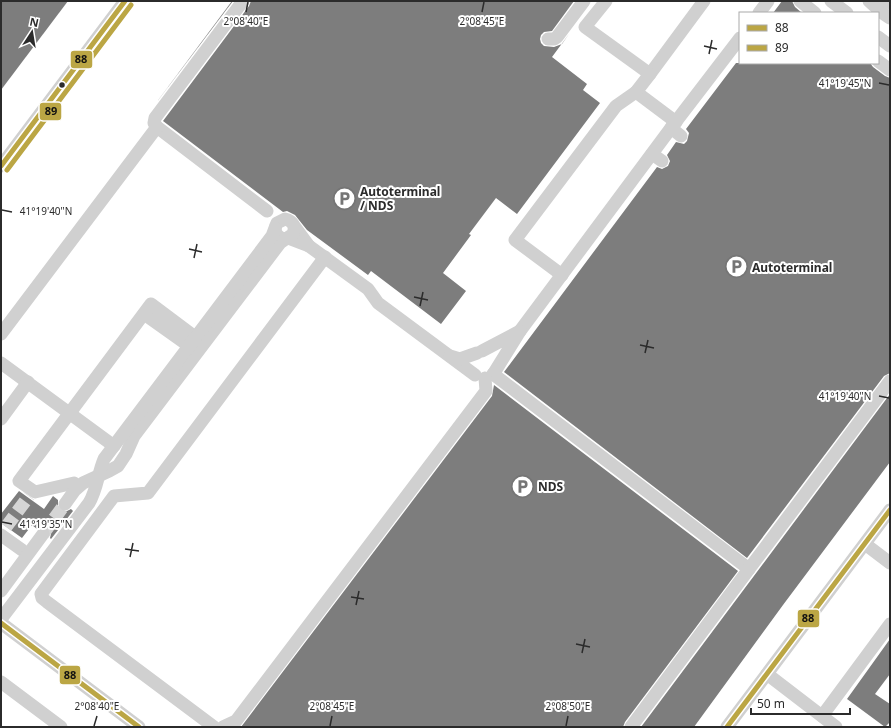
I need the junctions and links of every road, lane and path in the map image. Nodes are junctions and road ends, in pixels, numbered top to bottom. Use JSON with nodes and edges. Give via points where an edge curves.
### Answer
{"nodes":[{"id":1,"x":125,"y":1,"type":"edge"},
{"id":2,"x":243,"y":1,"type":"edge"},
{"id":3,"x":584,"y":1,"type":"edge"},
{"id":4,"x":606,"y":1,"type":"edge"},
{"id":5,"x":704,"y":1,"type":"edge"},
{"id":6,"x":768,"y":1,"type":"edge"},
{"id":7,"x":800,"y":1,"type":"edge"},
{"id":8,"x":831,"y":1,"type":"edge"},
{"id":9,"x":869,"y":1,"type":"edge"},
{"id":10,"x":886,"y":1,"type":"edge"},
{"id":11,"x":890,"y":4,"type":"edge"},
{"id":12,"x":760,"y":12,"type":"edge"},
{"id":13,"x":814,"y":12,"type":"edge"},
{"id":14,"x":846,"y":12,"type":"edge"},
{"id":15,"x":890,"y":18,"type":"edge"},
{"id":16,"x":879,"y":38,"type":"edge"},
{"id":17,"x":548,"y":39,"type":"dead end"},
{"id":18,"x":739,"y":39,"type":"edge"},
{"id":19,"x":890,"y":46,"type":"edge"},
{"id":20,"x":879,"y":62,"type":"edge"},
{"id":21,"x":890,"y":70,"type":"edge"},
{"id":22,"x":650,"y":74,"type":"junction"},
{"id":23,"x":636,"y":92,"type":"junction"},
{"id":24,"x":156,"y":127,"type":"junction"},
{"id":25,"x":676,"y":129,"type":"junction"},
{"id":26,"x":1,"y":166,"type":"edge"},
{"id":27,"x":284,"y":229,"type":"junction"},
{"id":28,"x":325,"y":257,"type":"junction"},
{"id":29,"x":562,"y":275,"type":"junction"},
{"id":30,"x":520,"y":331,"type":"junction"},
{"id":31,"x":1,"y":334,"type":"edge"},
{"id":32,"x":192,"y":342,"type":"junction"},
{"id":33,"x":480,"y":352,"type":"junction"},
{"id":34,"x":450,"y":356,"type":"junction"},
{"id":35,"x":1,"y":363,"type":"edge"},
{"id":36,"x":487,"y":375,"type":"junction"},
{"id":37,"x":890,"y":381,"type":"edge"},
{"id":38,"x":28,"y":382,"type":"junction"},
{"id":39,"x":69,"y":413,"type":"junction"},
{"id":40,"x":1,"y":419,"type":"edge"},
{"id":41,"x":114,"y":446,"type":"junction"},
{"id":42,"x":94,"y":477,"type":"junction"},
{"id":43,"x":74,"y":483,"type":"junction"},
{"id":44,"x":890,"y":510,"type":"edge"},
{"id":45,"x":3,"y":532,"type":"edge"},
{"id":46,"x":865,"y":544,"type":"junction"},
{"id":47,"x":22,"y":550,"type":"junction"},
{"id":48,"x":890,"y":563,"type":"edge"},
{"id":49,"x":749,"y":569,"type":"junction"},
{"id":50,"x":2,"y":590,"type":"edge"},
{"id":51,"x":1,"y":620,"type":"edge"},
{"id":52,"x":1,"y":623,"type":"edge"},
{"id":53,"x":890,"y":624,"type":"edge"},
{"id":54,"x":767,"y":674,"type":"junction"},
{"id":55,"x":1,"y":682,"type":"edge"},
{"id":56,"x":822,"y":716,"type":"junction"},
{"id":57,"x":61,"y":727,"type":"edge"},
{"id":58,"x":139,"y":727,"type":"edge"},
{"id":59,"x":214,"y":727,"type":"edge"},
{"id":60,"x":223,"y":727,"type":"edge"},
{"id":61,"x":631,"y":727,"type":"edge"},
{"id":62,"x":727,"y":727,"type":"edge"},
{"id":63,"x":836,"y":727,"type":"edge"}],
"edges":[{"from":1,"to":26,"type":"street"},
{"from":2,"to":24,"type":"street","via":[[155,118]]},
{"from":3,"to":17,"type":"street","via":[[557,37]]},
{"from":4,"to":22,"type":"street","via":[[586,28]]},
{"from":5,"to":22,"type":"street"},
{"from":6,"to":12,"type":"street"},
{"from":7,"to":13,"type":"street"},
{"from":8,"to":14,"type":"street"},
{"from":9,"to":15,"type":"street"},
{"from":10,"to":11,"type":"street"},
{"from":16,"to":19,"type":"street"},
{"from":18,"to":25,"type":"street"},
{"from":20,"to":21,"type":"street"},
{"from":22,"to":23,"type":"street"},
{"from":23,"to":25,"type":"street"},
{"from":23,"to":29,"type":"street","via":[[616,106],[515,240]]},
{"from":24,"to":27,"type":"street","via":[[268,210]]},
{"from":24,"to":31,"type":"street"},
{"from":25,"to":29,"type":"street","via":[[657,158]]},
{"from":27,"to":28,"type":"street"},
{"from":27,"to":32,"type":"street","via":[[272,236]]},
{"from":27,"to":42,"type":"street","via":[[276,249],[134,436],[118,466]]},
{"from":28,"to":34,"type":"street","via":[[368,289],[378,303]]},
{"from":28,"to":59,"type":"street","via":[[148,492],[114,496],[41,594],[46,602]]},
{"from":29,"to":30,"type":"street"},
{"from":30,"to":33,"type":"street"},
{"from":30,"to":36,"type":"street"},
{"from":32,"to":39,"type":"street","via":[[151,304]]},
{"from":32,"to":41,"type":"street"},
{"from":33,"to":34,"type":"street","via":[[460,359]]},
{"from":33,"to":36,"type":"street","via":[[490,353],[496,360],[497,364]]},
{"from":33,"to":36,"type":"street","via":[[471,359],[470,368]]},
{"from":34,"to":36,"type":"street"},
{"from":35,"to":38,"type":"street"},
{"from":36,"to":49,"type":"street"},
{"from":36,"to":60,"type":"street","via":[[486,391],[236,721]]},
{"from":37,"to":49,"type":"street"},
{"from":38,"to":39,"type":"street"},
{"from":38,"to":40,"type":"street"},
{"from":39,"to":41,"type":"street"},
{"from":39,"to":43,"type":"street","via":[[19,481],[32,494]]},
{"from":41,"to":42,"type":"street"},
{"from":42,"to":43,"type":"street"},
{"from":42,"to":43,"type":"street","via":[[83,483],[62,502],[68,488]]},
{"from":42,"to":51,"type":"street","via":[[94,492],[89,503]]},
{"from":44,"to":46,"type":"street"},
{"from":45,"to":47,"type":"street"},
{"from":46,"to":48,"type":"street"},
{"from":46,"to":54,"type":"street"},
{"from":47,"to":50,"type":"street","via":[[10,566]]},
{"from":47,"to":50,"type":"street","via":[[40,532]]},
{"from":49,"to":61,"type":"street"},
{"from":52,"to":58,"type":"street"},
{"from":53,"to":56,"type":"street"},
{"from":54,"to":56,"type":"street"},
{"from":54,"to":62,"type":"street"},
{"from":55,"to":57,"type":"street"},
{"from":56,"to":63,"type":"street"}]}
